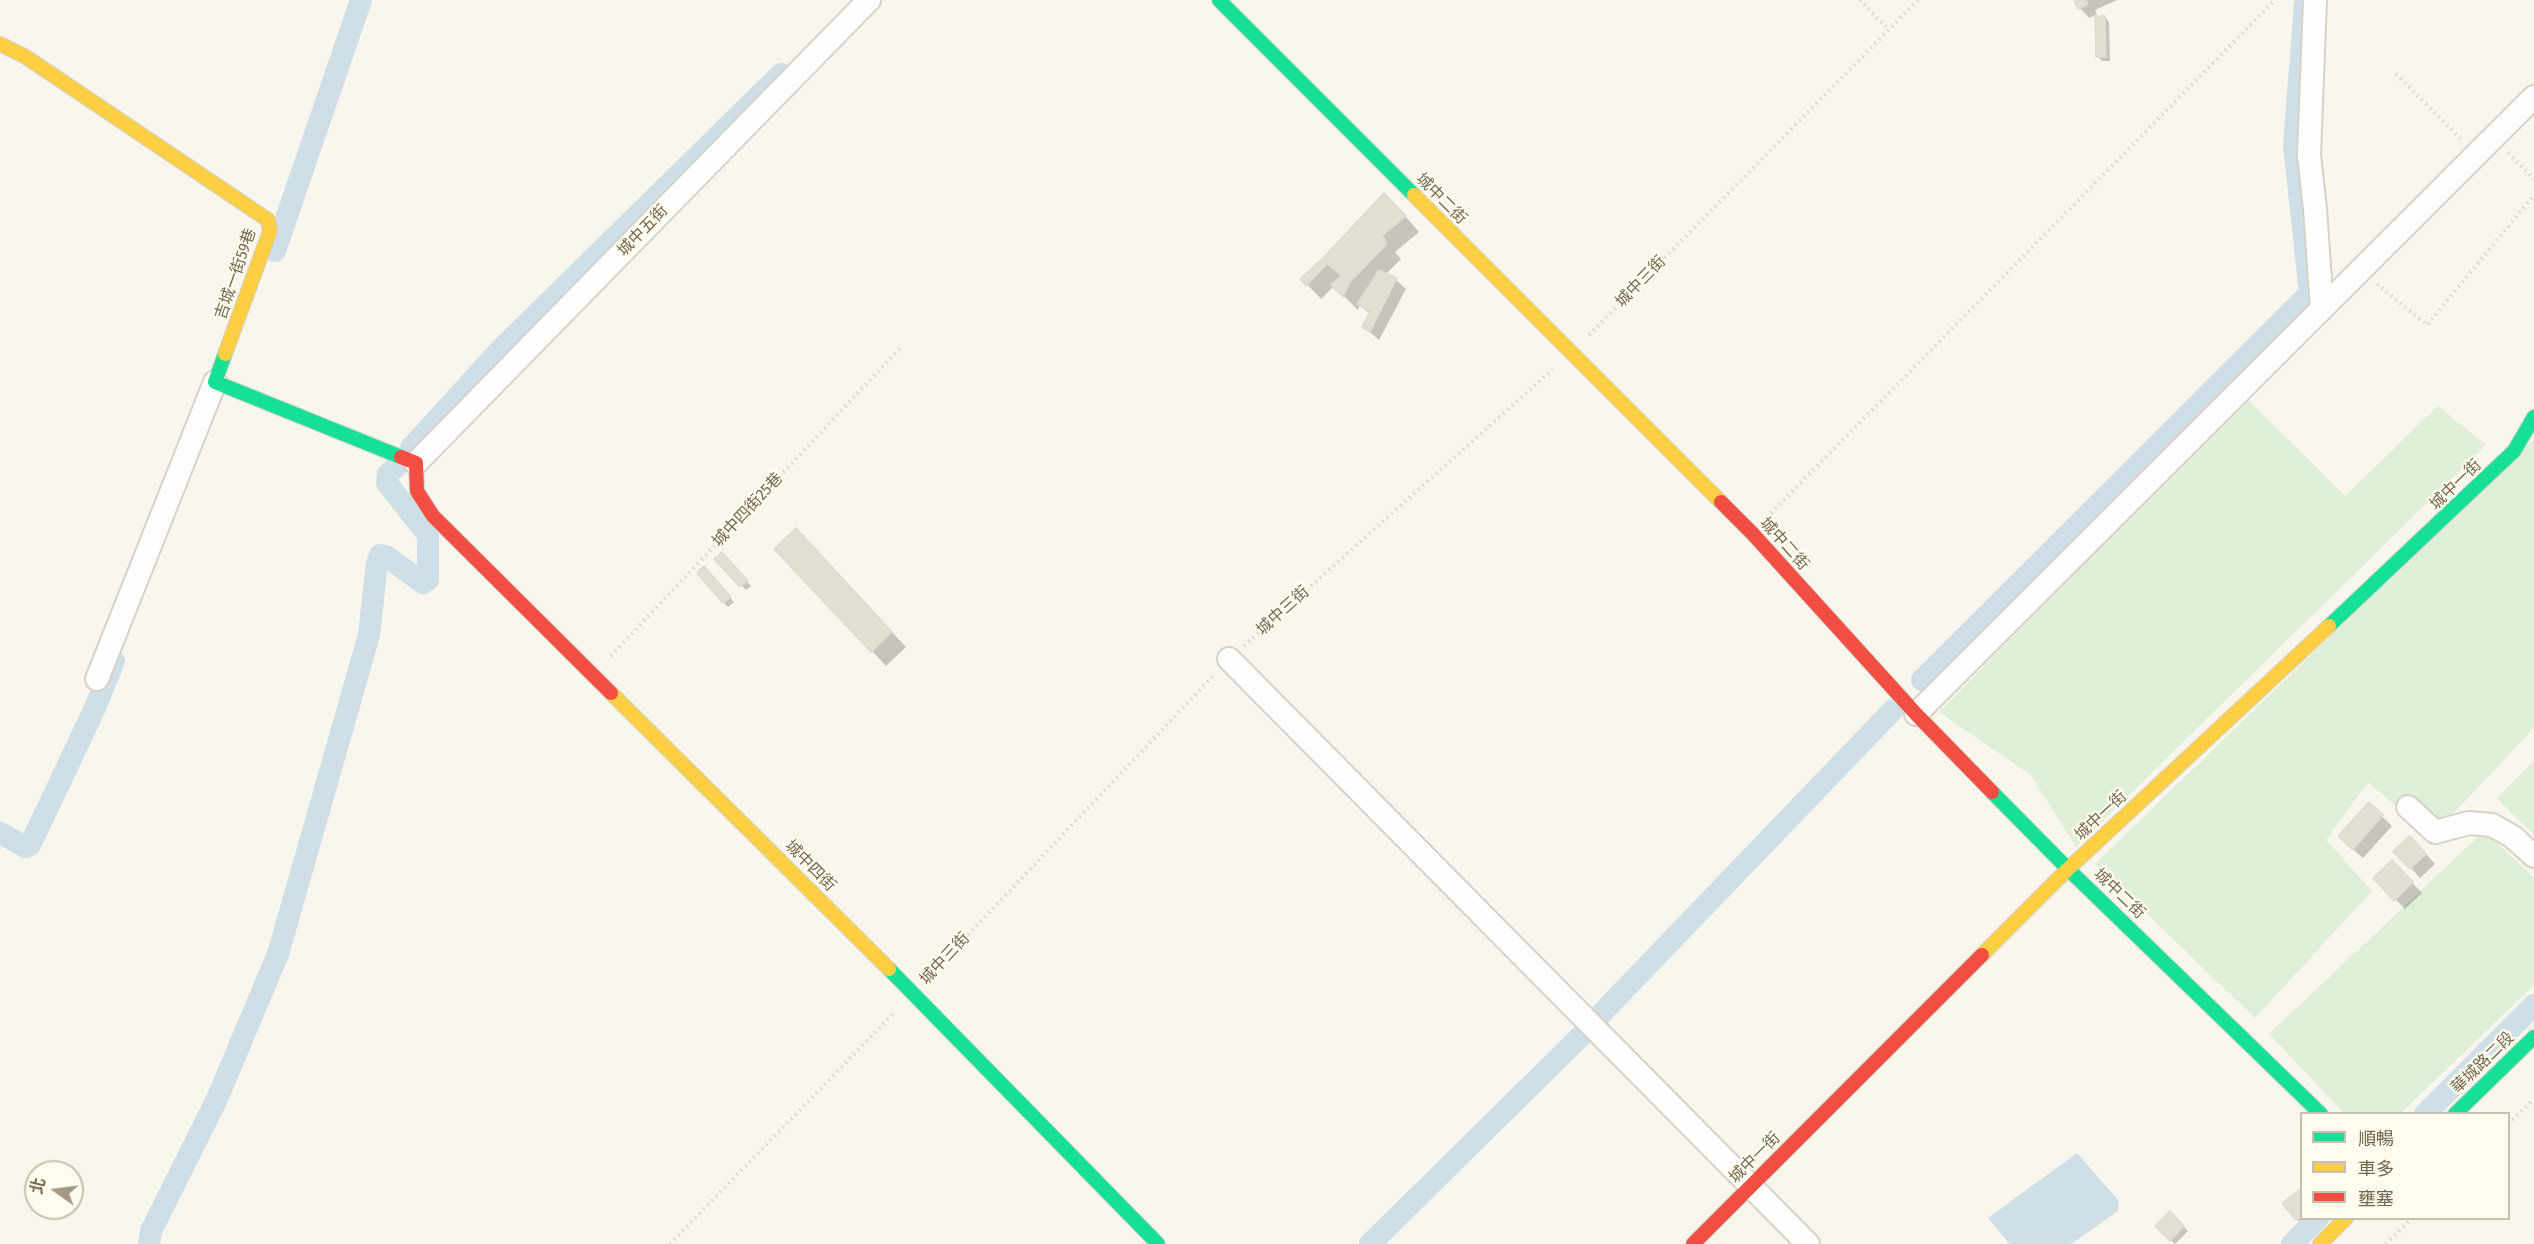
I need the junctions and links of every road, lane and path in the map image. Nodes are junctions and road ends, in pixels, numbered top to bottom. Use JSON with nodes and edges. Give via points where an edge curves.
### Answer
{"nodes":[{"id":1,"x":869,"y":0,"type":"edge"},
{"id":2,"x":1219,"y":0,"type":"edge"},
{"id":3,"x":1860,"y":0,"type":"edge"},
{"id":4,"x":1918,"y":0,"type":"edge"},
{"id":5,"x":2275,"y":0,"type":"edge"},
{"id":6,"x":2315,"y":0,"type":"edge"},
{"id":7,"x":1889,"y":30,"type":"junction"},
{"id":8,"x":0,"y":44,"type":"edge"},
{"id":9,"x":2396,"y":74,"type":"dead end"},
{"id":10,"x":2534,"y":97,"type":"edge"},
{"id":11,"x":2493,"y":138,"type":"junction"},
{"id":12,"x":2461,"y":139,"type":"dead end"},
{"id":13,"x":2534,"y":179,"type":"edge"},
{"id":14,"x":2534,"y":195,"type":"edge"},
{"id":15,"x":2360,"y":270,"type":"junction"},
{"id":16,"x":2322,"y":309,"type":"junction"},
{"id":17,"x":902,"y":346,"type":"dead end"},
{"id":18,"x":1572,"y":353,"type":"junction"},
{"id":19,"x":215,"y":382,"type":"junction"},
{"id":20,"x":2534,"y":417,"type":"edge"},
{"id":21,"x":416,"y":462,"type":"junction"},
{"id":22,"x":1752,"y":533,"type":"junction"},
{"id":23,"x":1229,"y":659,"type":"junction"},
{"id":24,"x":594,"y":674,"type":"junction"},
{"id":25,"x":97,"y":679,"type":"dead end"},
{"id":26,"x":1916,"y":714,"type":"junction"},
{"id":27,"x":2408,"y":807,"type":"dead end"},
{"id":28,"x":2534,"y":856,"type":"edge"},
{"id":29,"x":2068,"y":868,"type":"junction"},
{"id":30,"x":913,"y":993,"type":"junction"},
{"id":31,"x":2534,"y":1037,"type":"edge"},
{"id":32,"x":2534,"y":1099,"type":"edge"},
{"id":33,"x":2320,"y":1112,"type":"edge"},
{"id":34,"x":2456,"y":1112,"type":"edge"},
{"id":35,"x":2510,"y":1122,"type":"edge"},
{"id":36,"x":1751,"y":1185,"type":"junction"},
{"id":37,"x":2344,"y":1220,"type":"edge"},
{"id":38,"x":2410,"y":1220,"type":"edge"},
{"id":39,"x":670,"y":1244,"type":"edge"},
{"id":40,"x":1158,"y":1244,"type":"edge"},
{"id":41,"x":1694,"y":1244,"type":"edge"},
{"id":42,"x":1808,"y":1244,"type":"edge"},
{"id":43,"x":2320,"y":1244,"type":"edge"},
{"id":44,"x":2386,"y":1244,"type":"edge"}],
"edges":[{"from":1,"to":21,"type":"street","name":"城中五街"},
{"from":2,"to":18,"type":"street","name":"城中二街"},
{"from":3,"to":7,"type":"path"},
{"from":4,"to":7,"type":"path","name":"城中三街"},
{"from":5,"to":22,"type":"path"},
{"from":6,"to":16,"type":"street","via":[[2309,155]]},
{"from":7,"to":18,"type":"path","name":"城中三街"},
{"from":8,"to":19,"type":"street","name":"吉城一街59巷","via":[[26,57],[268,220],[270,231]]},
{"from":9,"to":12,"type":"path"},
{"from":10,"to":11,"type":"street"},
{"from":11,"to":13,"type":"path"},
{"from":11,"to":15,"type":"street"},
{"from":14,"to":15,"type":"path","via":[[2427,325]]},
{"from":15,"to":16,"type":"street"},
{"from":16,"to":26,"type":"street"},
{"from":17,"to":24,"type":"path","name":"城中四街25巷"},
{"from":18,"to":22,"type":"street","name":"城中二街"},
{"from":18,"to":23,"type":"path","name":"城中三街"},
{"from":19,"to":21,"type":"street"},
{"from":19,"to":25,"type":"street"},
{"from":20,"to":29,"type":"street","name":"城中一街","via":[[2514,451],[2478,488]]},
{"from":21,"to":24,"type":"street","name":"城中四街","via":[[417,491],[433,516]]},
{"from":22,"to":26,"type":"street","name":"城中二街"},
{"from":23,"to":30,"type":"path","name":"城中三街"},
{"from":23,"to":36,"type":"street"},
{"from":24,"to":30,"type":"street","name":"城中四街"},
{"from":26,"to":29,"type":"street","name":"城中二街"},
{"from":27,"to":28,"type":"street","via":[[2435,832],[2469,823],[2492,825]]},
{"from":29,"to":33,"type":"street","name":"城中二街"},
{"from":29,"to":36,"type":"street","name":"城中一街"},
{"from":30,"to":39,"type":"path","name":"城中三街"},
{"from":30,"to":40,"type":"street","name":"城中四街"},
{"from":31,"to":34,"type":"street","name":"華城路二段"},
{"from":32,"to":35,"type":"path"},
{"from":36,"to":41,"type":"street","name":"城中一街"},
{"from":36,"to":42,"type":"street"},
{"from":37,"to":43,"type":"street"},
{"from":38,"to":44,"type":"path"}]}
